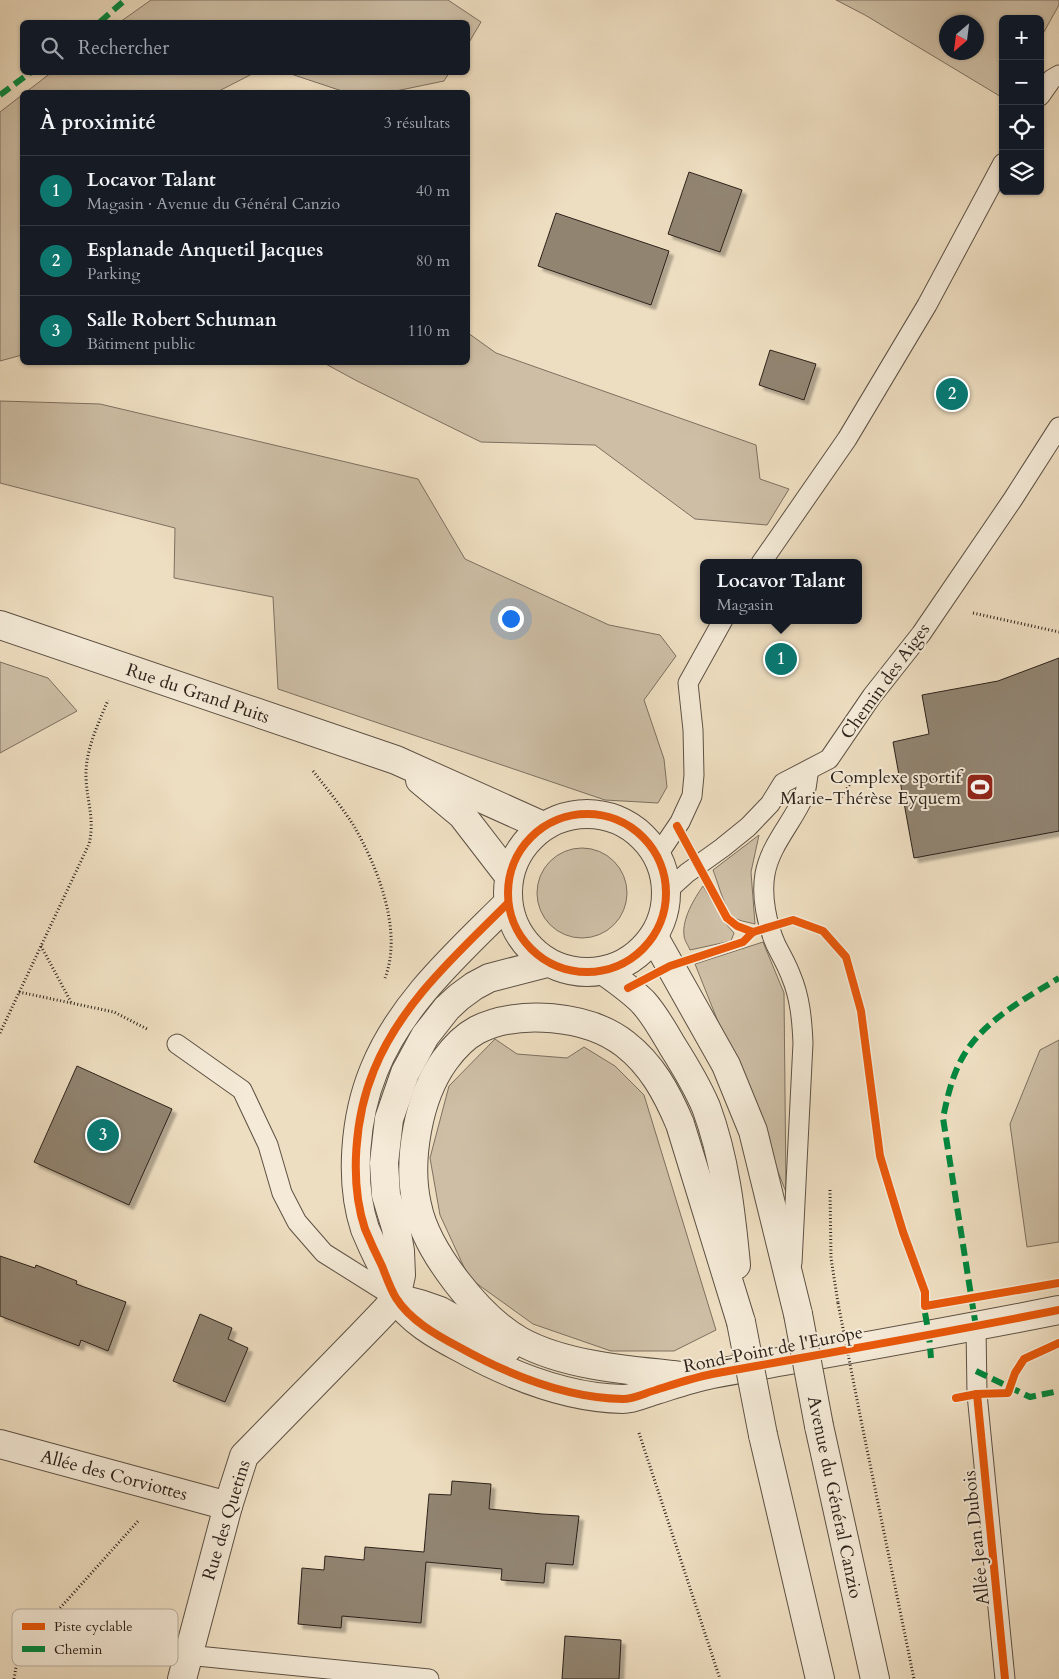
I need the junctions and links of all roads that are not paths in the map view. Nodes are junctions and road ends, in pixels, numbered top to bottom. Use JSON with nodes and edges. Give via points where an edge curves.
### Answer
{"nodes":[{"id":1,"x":1059,"y":75,"type":"edge"},
{"id":2,"x":1044,"y":91,"type":"edge"},
{"id":3,"x":999,"y":170,"type":"edge"},
{"id":4,"x":1059,"y":427,"type":"edge"},
{"id":5,"x":764,"y":559,"type":"edge"},
{"id":6,"x":722,"y":624,"type":"edge"},
{"id":7,"x":0,"y":626,"type":"edge"},
{"id":8,"x":396,"y":760,"type":"junction"},
{"id":9,"x":809,"y":770,"type":"junction"},
{"id":10,"x":543,"y":826,"type":"junction"},
{"id":11,"x":658,"y":856,"type":"junction"},
{"id":12,"x":509,"y":876,"type":"junction"},
{"id":13,"x":666,"y":892,"type":"junction"},
{"id":14,"x":507,"y":904,"type":"junction"},
{"id":15,"x":654,"y":937,"type":"junction"},
{"id":16,"x":547,"y":963,"type":"junction"},
{"id":17,"x":604,"y":971,"type":"junction"},
{"id":18,"x":177,"y":1044,"type":"road end"},
{"id":19,"x":791,"y":1284,"type":"junction"},
{"id":20,"x":396,"y":1298,"type":"junction"},
{"id":21,"x":1059,"y":1310,"type":"edge"},
{"id":22,"x":798,"y":1314,"type":"joint"},
{"id":23,"x":742,"y":1322,"type":"junction"},
{"id":24,"x":976,"y":1327,"type":"junction"},
{"id":25,"x":591,"y":1364,"type":"junction"},
{"id":26,"x":694,"y":1377,"type":"junction"},
{"id":27,"x":0,"y":1444,"type":"edge"},
{"id":28,"x":228,"y":1506,"type":"junction"},
{"id":29,"x":184,"y":1667,"type":"edge"},
{"id":30,"x":429,"y":1679,"type":"edge"},
{"id":31,"x":820,"y":1679,"type":"edge"},
{"id":32,"x":875,"y":1679,"type":"edge"},
{"id":33,"x":1005,"y":1679,"type":"edge"}],
"edges":[{"from":1,"to":2,"type":"lane"},
{"from":3,"to":5,"type":"lane","via":[[927,305],[847,439]]},
{"from":4,"to":9,"type":"lane","name":"Chemin des Aiges","via":[[921,634],[872,696],[829,759]]},
{"from":6,"to":11,"type":"lane","via":[[688,682],[694,730],[692,796]]},
{"from":7,"to":8,"type":"street","name":"Rue du Grand Puits"},
{"from":8,"to":10,"type":"street","name":"Rue du Grand Puits"},
{"from":8,"to":12,"type":"street","name":"Rue du Grand Puits","via":[[462,815]]},
{"from":9,"to":13,"type":"lane","name":"Chemin des Aiges","via":[[784,784],[748,827]]},
{"from":9,"to":19,"type":"lane","via":[[804,795],[765,874],[764,893],[775,943],[792,977],[802,1024]]},
{"from":10,"to":11,"type":"street","via":[[567,816],[594,814],[620,820],[642,835]]},
{"from":10,"to":12,"type":"street","via":[[516,856]]},
{"from":11,"to":13,"type":"street"},
{"from":12,"to":14,"type":"street"},
{"from":13,"to":15,"type":"street","via":[[664,916]]},
{"from":14,"to":16,"type":"street","via":[[514,927],[528,947]]},
{"from":14,"to":20,"type":"street","name":"Rond-Point de l'Europe","via":[[410,1008],[374,1069],[365,1095],[356,1156],[358,1197],[365,1227]]},
{"from":15,"to":17,"type":"street","via":[[640,953]]},
{"from":15,"to":19,"type":"street","name":"Rond-Point de l'Europe","via":[[726,1065],[753,1131]]},
{"from":16,"to":17,"type":"street","via":[[584,973]]},
{"from":16,"to":20,"type":"street","via":[[489,978],[459,997],[425,1036],[405,1073],[389,1118],[384,1163],[386,1194],[400,1250],[401,1275]]},
{"from":17,"to":23,"type":"street","name":"Rond-Point de l'Europe","via":[[644,1003],[686,1069],[705,1106],[730,1205]]},
{"from":18,"to":20,"type":"lane","via":[[242,1090],[268,1145],[282,1192],[297,1222],[324,1253]]},
{"from":19,"to":22,"type":"street","name":"Rond-Point de l'Europe"},
{"from":20,"to":25,"type":"street","name":"Rond-Point de l'Europe","via":[[440,1311],[520,1354]]},
{"from":20,"to":26,"type":"street","name":"Rond-Point de l'Europe","via":[[415,1319],[440,1337],[482,1360],[558,1389],[592,1397],[627,1399]]},
{"from":20,"to":28,"type":"street","name":"Rue des Quetins","via":[[244,1456]]},
{"from":21,"to":24,"type":"street","name":"Rond-Point de l'Europe"},
{"from":22,"to":32,"type":"street","name":"Avenue du Général Canzio","bridge":true,"via":[[819,1426]]},
{"from":23,"to":25,"type":"street","name":"Rond-Point de l'Europe","via":[[680,1124],[659,1080],[649,1067],[623,1042],[581,1022],[537,1018],[486,1026],[464,1039],[445,1060],[428,1092],[421,1113],[414,1159],[413,1183],[417,1206],[444,1264],[489,1318],[522,1342]]},
{"from":23,"to":31,"type":"street","bridge":true,"via":[[763,1435]]},
{"from":24,"to":26,"type":"street","name":"Rond-Point de l'Europe"},
{"from":24,"to":33,"type":"lane","name":"Allée Jean Dubois","via":[[977,1394]]},
{"from":25,"to":26,"type":"street","name":"Rond-Point de l'Europe"},
{"from":27,"to":28,"type":"street","name":"Allée des Corviottes"},
{"from":28,"to":29,"type":"street","name":"Rue des Quetins"},
{"from":29,"to":30,"type":"lane"}]}
